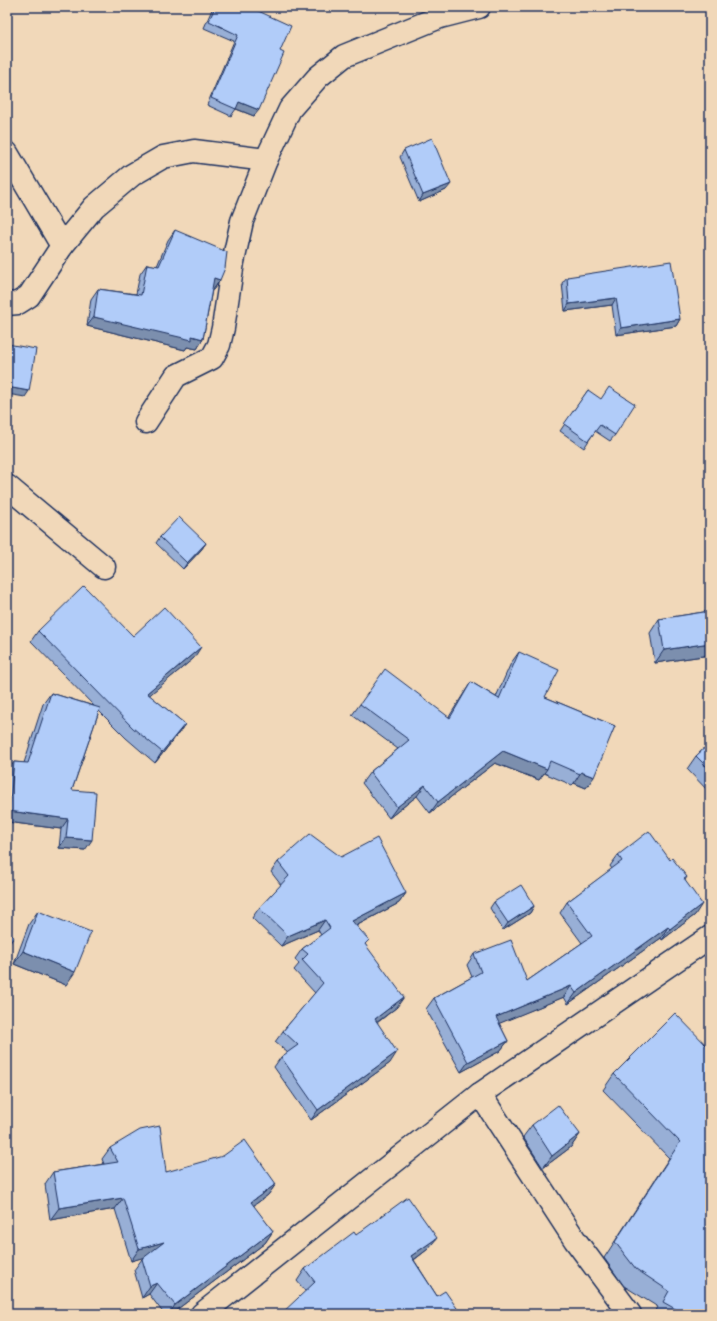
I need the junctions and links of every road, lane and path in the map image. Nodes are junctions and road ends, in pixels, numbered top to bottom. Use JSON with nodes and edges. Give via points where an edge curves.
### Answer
{"nodes":[{"id":1,"x":479,"y":7,"type":"edge"},
{"id":2,"x":7,"y":153,"type":"edge"},
{"id":3,"x":266,"y":160,"type":"junction"},
{"id":4,"x":62,"y":246,"type":"junction"},
{"id":5,"x":7,"y":304,"type":"edge"},
{"id":6,"x":146,"y":422,"type":"dead end"},
{"id":7,"x":7,"y":486,"type":"edge"},
{"id":8,"x":104,"y":568,"type":"dead end"},
{"id":9,"x":710,"y":937,"type":"edge"},
{"id":10,"x":480,"y":1094,"type":"junction"},
{"id":11,"x":627,"y":1313,"type":"edge"},
{"id":12,"x":202,"y":1314,"type":"edge"}],
"edges":[{"from":1,"to":3,"type":"street","via":[[440,17],[344,56],[318,77],[290,109]]},
{"from":2,"to":4,"type":"street"},
{"from":3,"to":4,"type":"street","via":[[194,151],[163,157],[132,175],[94,207]]},
{"from":3,"to":6,"type":"street","via":[[242,221],[218,345],[212,358],[176,376]]},
{"from":4,"to":5,"type":"street","via":[[29,296],[18,303]]},
{"from":7,"to":8,"type":"street"},
{"from":9,"to":10,"type":"street"},
{"from":10,"to":11,"type":"street","via":[[574,1240]]},
{"from":10,"to":12,"type":"street"}]}
